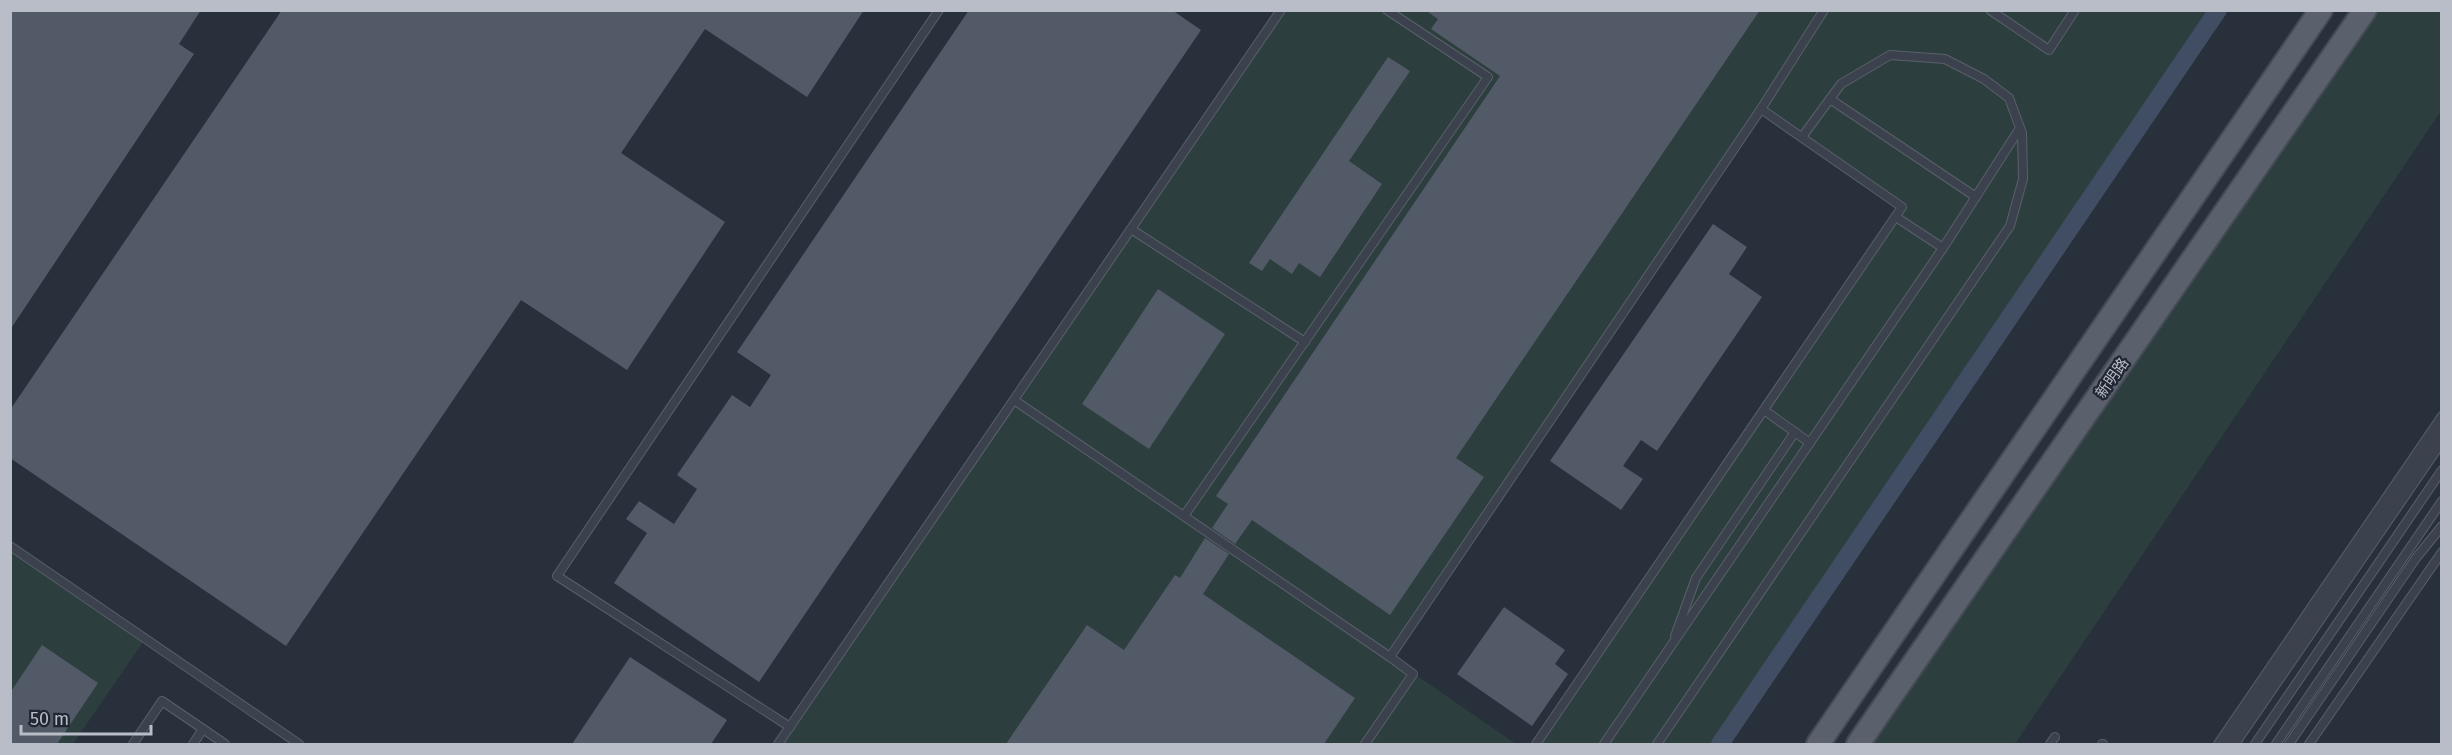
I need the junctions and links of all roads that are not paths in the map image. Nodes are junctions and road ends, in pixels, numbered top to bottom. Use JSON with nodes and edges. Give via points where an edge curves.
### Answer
{"nodes":[{"id":1,"x":939,"y":10,"type":"edge"},
{"id":2,"x":1281,"y":10,"type":"edge"},
{"id":3,"x":1387,"y":10,"type":"edge"},
{"id":4,"x":1824,"y":10,"type":"edge"},
{"id":5,"x":1990,"y":10,"type":"edge"},
{"id":6,"x":2075,"y":10,"type":"edge"},
{"id":7,"x":2320,"y":10,"type":"edge"},
{"id":8,"x":2365,"y":10,"type":"edge"},
{"id":9,"x":1830,"y":99,"type":"junction"},
{"id":10,"x":1761,"y":109,"type":"junction"},
{"id":11,"x":2020,"y":128,"type":"junction"},
{"id":12,"x":1802,"y":137,"type":"junction"},
{"id":13,"x":1976,"y":197,"type":"junction"},
{"id":14,"x":1896,"y":217,"type":"junction"},
{"id":15,"x":1131,"y":229,"type":"junction"},
{"id":16,"x":1943,"y":248,"type":"junction"},
{"id":17,"x":1305,"y":342,"type":"junction"},
{"id":18,"x":1014,"y":400,"type":"junction"},
{"id":19,"x":1764,"y":410,"type":"junction"},
{"id":20,"x":2442,"y":416,"type":"edge"},
{"id":21,"x":2442,"y":429,"type":"edge"},
{"id":22,"x":1795,"y":432,"type":"junction"},
{"id":23,"x":2442,"y":442,"type":"edge"},
{"id":24,"x":1810,"y":443,"type":"junction"},
{"id":25,"x":2442,"y":470,"type":"edge"},
{"id":26,"x":2442,"y":501,"type":"edge"},
{"id":27,"x":1184,"y":516,"type":"junction"},
{"id":28,"x":2442,"y":526,"type":"edge"},
{"id":29,"x":10,"y":546,"type":"edge"},
{"id":30,"x":2442,"y":552,"type":"edge"},
{"id":31,"x":1671,"y":647,"type":"junction"},
{"id":32,"x":1389,"y":657,"type":"junction"},
{"id":33,"x":790,"y":727,"type":"junction"},
{"id":34,"x":203,"y":729,"type":"junction"},
{"id":35,"x":2055,"y":736,"type":"dead end"},
{"id":36,"x":134,"y":744,"type":"edge"},
{"id":37,"x":193,"y":744,"type":"edge"},
{"id":38,"x":225,"y":744,"type":"edge"},
{"id":39,"x":299,"y":744,"type":"edge"},
{"id":40,"x":778,"y":744,"type":"edge"},
{"id":41,"x":1365,"y":744,"type":"edge"},
{"id":42,"x":1536,"y":744,"type":"edge"},
{"id":43,"x":1604,"y":744,"type":"edge"},
{"id":44,"x":1658,"y":744,"type":"edge"},
{"id":45,"x":1818,"y":744,"type":"edge"},
{"id":46,"x":1858,"y":744,"type":"edge"},
{"id":47,"x":2050,"y":744,"type":"edge"},
{"id":48,"x":2218,"y":744,"type":"edge"},
{"id":49,"x":2227,"y":744,"type":"edge"},
{"id":50,"x":2235,"y":744,"type":"edge"},
{"id":51,"x":2255,"y":744,"type":"edge"},
{"id":52,"x":2276,"y":744,"type":"edge"},
{"id":53,"x":2289,"y":744,"type":"edge"},
{"id":54,"x":2309,"y":744,"type":"edge"}],
"edges":[{"from":1,"to":33,"type":"lane","via":[[557,576]]},
{"from":2,"to":15,"type":"lane"},
{"from":3,"to":17,"type":"lane","via":[[1488,76]]},
{"from":4,"to":10,"type":"lane"},
{"from":5,"to":6,"type":"lane","via":[[2049,50]]},
{"from":7,"to":45,"type":"main road"},
{"from":8,"to":46,"type":"main road","name":"新明路"},
{"from":9,"to":11,"type":"lane","via":[[1841,84],[1890,56],[1945,59],[2009,98]]},
{"from":9,"to":12,"type":"lane"},
{"from":9,"to":13,"type":"lane"},
{"from":10,"to":12,"type":"lane"},
{"from":10,"to":32,"type":"lane"},
{"from":11,"to":13,"type":"lane"},
{"from":11,"to":44,"type":"lane","via":[[2023,179],[2010,226]]},
{"from":12,"to":14,"type":"lane","via":[[1902,207]]},
{"from":13,"to":16,"type":"lane"},
{"from":14,"to":16,"type":"lane"},
{"from":14,"to":19,"type":"lane"},
{"from":15,"to":17,"type":"lane"},
{"from":15,"to":18,"type":"lane"},
{"from":16,"to":24,"type":"lane"},
{"from":17,"to":27,"type":"lane"},
{"from":18,"to":27,"type":"lane"},
{"from":18,"to":33,"type":"lane"},
{"from":19,"to":22,"type":"lane"},
{"from":19,"to":42,"type":"lane"},
{"from":20,"to":48,"type":"lane"},
{"from":21,"to":49,"type":"lane"},
{"from":22,"to":24,"type":"lane"},
{"from":22,"to":31,"type":"lane","via":[[1696,578]]},
{"from":23,"to":50,"type":"lane"},
{"from":24,"to":31,"type":"lane"},
{"from":25,"to":51,"type":"lane"},
{"from":26,"to":52,"type":"lane"},
{"from":27,"to":32,"type":"lane"},
{"from":28,"to":53,"type":"lane"},
{"from":29,"to":39,"type":"lane"},
{"from":30,"to":54,"type":"lane"},
{"from":31,"to":43,"type":"lane"},
{"from":32,"to":41,"type":"lane","via":[[1413,674]]},
{"from":33,"to":40,"type":"lane"},
{"from":34,"to":36,"type":"lane","via":[[162,701]]},
{"from":34,"to":37,"type":"lane"},
{"from":34,"to":38,"type":"lane"},
{"from":35,"to":47,"type":"lane"}]}
